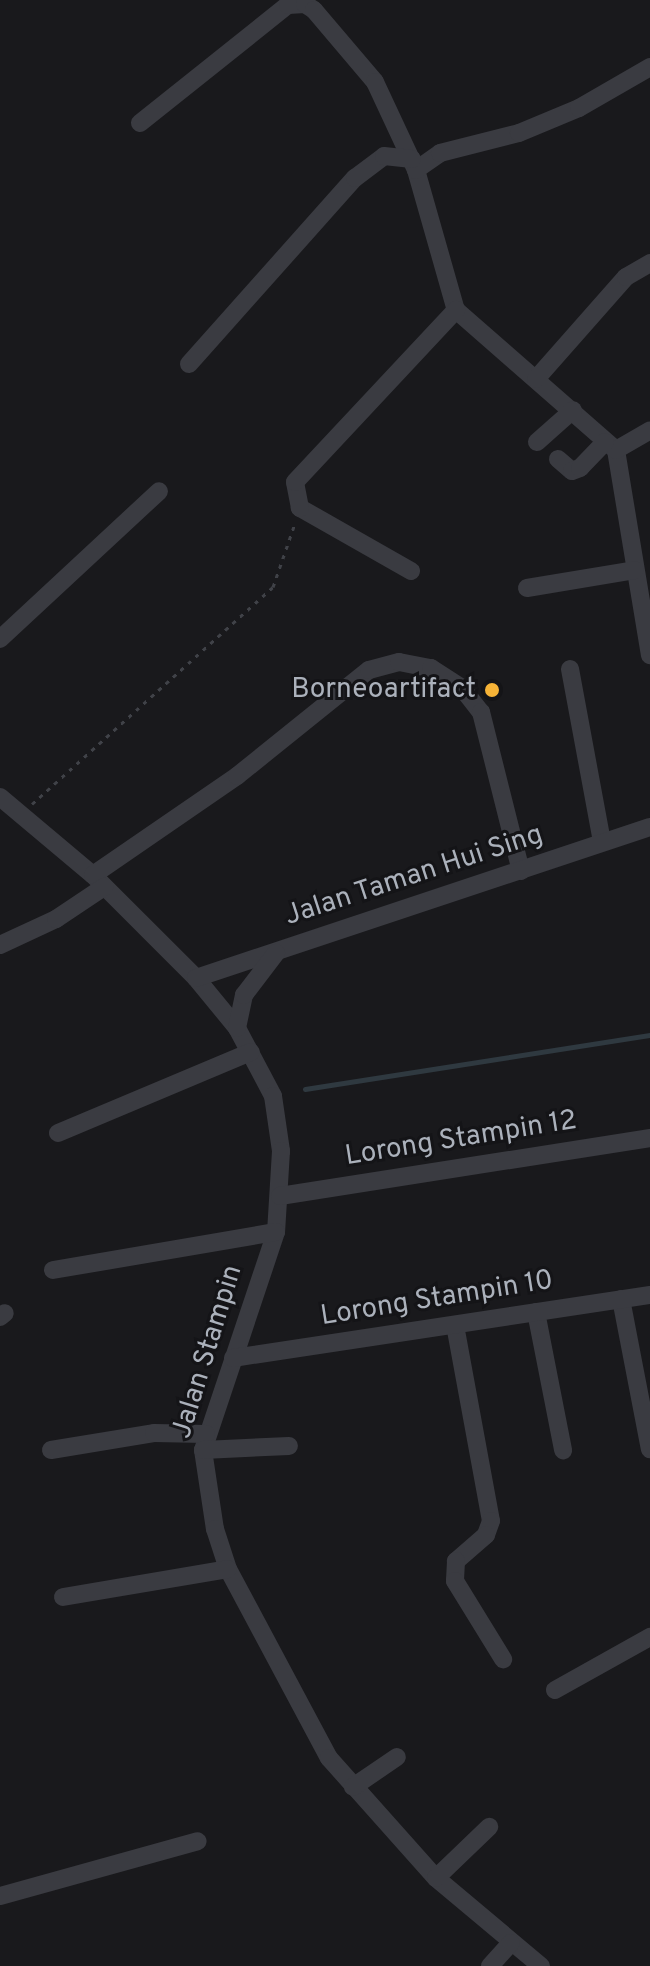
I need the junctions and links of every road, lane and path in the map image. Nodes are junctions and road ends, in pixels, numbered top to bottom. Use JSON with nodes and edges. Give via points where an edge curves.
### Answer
{"nodes":[{"id":1,"x":650,"y":67,"type":"edge"},
{"id":2,"x":140,"y":123,"type":"dead end"},
{"id":3,"x":414,"y":164,"type":"junction"},
{"id":4,"x":650,"y":263,"type":"edge"},
{"id":5,"x":456,"y":310,"type":"junction"},
{"id":6,"x":189,"y":364,"type":"dead end"},
{"id":7,"x":536,"y":379,"type":"junction"},
{"id":8,"x":573,"y":410,"type":"junction"},
{"id":9,"x":650,"y":430,"type":"edge"},
{"id":10,"x":537,"y":442,"type":"dead end"},
{"id":11,"x":610,"y":446,"type":"junction"},
{"id":12,"x":558,"y":459,"type":"dead end"},
{"id":13,"x":159,"y":491,"type":"dead end"},
{"id":14,"x":300,"y":508,"type":"junction"},
{"id":15,"x":635,"y":570,"type":"junction"},
{"id":16,"x":411,"y":571,"type":"dead end"},
{"id":17,"x":527,"y":588,"type":"dead end"},
{"id":18,"x":646,"y":606,"type":"edge"},
{"id":19,"x":0,"y":639,"type":"edge"},
{"id":20,"x":650,"y":655,"type":"edge"},
{"id":21,"x":570,"y":669,"type":"dead end"},
{"id":22,"x":0,"y":797,"type":"edge"},
{"id":23,"x":21,"y":814,"type":"junction"},
{"id":24,"x":650,"y":827,"type":"edge"},
{"id":25,"x":602,"y":842,"type":"junction"},
{"id":26,"x":521,"y":871,"type":"junction"},
{"id":27,"x":98,"y":881,"type":"junction"},
{"id":28,"x":0,"y":945,"type":"edge"},
{"id":29,"x":278,"y":951,"type":"junction"},
{"id":30,"x":196,"y":978,"type":"junction"},
{"id":31,"x":237,"y":1028,"type":"junction"},
{"id":32,"x":251,"y":1052,"type":"junction"},
{"id":33,"x":58,"y":1133,"type":"dead end"},
{"id":34,"x":650,"y":1138,"type":"edge"},
{"id":35,"x":280,"y":1196,"type":"junction"},
{"id":36,"x":276,"y":1232,"type":"junction"},
{"id":37,"x":53,"y":1270,"type":"dead end"},
{"id":38,"x":650,"y":1295,"type":"edge"},
{"id":39,"x":621,"y":1299,"type":"junction"},
{"id":40,"x":536,"y":1312,"type":"junction"},
{"id":41,"x":455,"y":1325,"type":"junction"},
{"id":42,"x":233,"y":1358,"type":"junction"},
{"id":43,"x":205,"y":1442,"type":"junction"},
{"id":44,"x":289,"y":1446,"type":"dead end"},
{"id":45,"x":650,"y":1449,"type":"edge"},
{"id":46,"x":51,"y":1450,"type":"dead end"},
{"id":47,"x":563,"y":1450,"type":"dead end"},
{"id":48,"x":228,"y":1569,"type":"junction"},
{"id":49,"x":63,"y":1597,"type":"dead end"},
{"id":50,"x":650,"y":1637,"type":"edge"},
{"id":51,"x":503,"y":1659,"type":"dead end"},
{"id":52,"x":555,"y":1690,"type":"dead end"},
{"id":53,"x":397,"y":1757,"type":"dead end"},
{"id":54,"x":353,"y":1787,"type":"junction"},
{"id":55,"x":489,"y":1827,"type":"dead end"},
{"id":56,"x":198,"y":1841,"type":"dead end"},
{"id":57,"x":436,"y":1878,"type":"junction"},
{"id":58,"x":0,"y":1896,"type":"edge"},
{"id":59,"x":511,"y":1943,"type":"junction"},
{"id":60,"x":490,"y":1966,"type":"edge"},
{"id":61,"x":541,"y":1966,"type":"edge"}],
"edges":[{"from":1,"to":3,"type":"street","via":[[579,108],[519,133]]},
{"from":2,"to":3,"type":"street","via":[[297,2],[314,10],[375,82]]},
{"from":3,"to":5,"type":"street"},
{"from":3,"to":6,"type":"street","via":[[384,156],[355,178]]},
{"from":4,"to":7,"type":"street","via":[[626,277]]},
{"from":5,"to":7,"type":"street"},
{"from":5,"to":14,"type":"street","via":[[305,468],[295,482]]},
{"from":7,"to":8,"type":"street"},
{"from":8,"to":10,"type":"street"},
{"from":8,"to":11,"type":"street"},
{"from":9,"to":11,"type":"street"},
{"from":11,"to":12,"type":"street","via":[[572,471]]},
{"from":11,"to":15,"type":"street"},
{"from":13,"to":19,"type":"street"},
{"from":14,"to":16,"type":"street"},
{"from":14,"to":23,"type":"path","via":[[273,587]]},
{"from":15,"to":17,"type":"street"},
{"from":15,"to":18,"type":"street"},
{"from":18,"to":20,"type":"street"},
{"from":21,"to":25,"type":"street"},
{"from":22,"to":23,"type":"street","name":"Jalan Stampin"},
{"from":23,"to":27,"type":"street","name":"Jalan Stampin"},
{"from":24,"to":25,"type":"street","name":"Jalan Taman Hui Sing"},
{"from":25,"to":26,"type":"street","name":"Jalan Taman Hui Sing"},
{"from":26,"to":27,"type":"street","via":[[481,712],[462,688],[431,668],[399,662],[369,670]]},
{"from":26,"to":29,"type":"street","name":"Jalan Taman Hui Sing"},
{"from":27,"to":28,"type":"street","via":[[56,919]]},
{"from":27,"to":30,"type":"street","name":"Jalan Stampin"},
{"from":29,"to":30,"type":"street","name":"Jalan Taman Hui Sing"},
{"from":29,"to":31,"type":"street","via":[[249,986]]},
{"from":30,"to":31,"type":"street","name":"Jalan Stampin"},
{"from":31,"to":32,"type":"street","name":"Jalan Stampin"},
{"from":32,"to":33,"type":"street"},
{"from":32,"to":35,"type":"street","name":"Jalan Stampin","via":[[279,1120]]},
{"from":34,"to":35,"type":"street","name":"Lorong Stampin 12"},
{"from":35,"to":36,"type":"street","name":"Jalan Stampin"},
{"from":36,"to":37,"type":"street"},
{"from":36,"to":42,"type":"street","name":"Jalan Stampin"},
{"from":38,"to":39,"type":"street","name":"Lorong Stampin 10"},
{"from":39,"to":40,"type":"street","name":"Lorong Stampin 10"},
{"from":39,"to":45,"type":"street"},
{"from":40,"to":41,"type":"street","name":"Lorong Stampin 10"},
{"from":40,"to":47,"type":"street"},
{"from":41,"to":42,"type":"street","name":"Lorong Stampin 10"},
{"from":41,"to":51,"type":"street","via":[[491,1521],[486,1535],[456,1561],[455,1581]]},
{"from":42,"to":43,"type":"street","name":"Jalan Stampin"},
{"from":43,"to":44,"type":"street"},
{"from":43,"to":46,"type":"street","via":[[154,1433]]},
{"from":43,"to":48,"type":"street","name":"Jalan Stampin","via":[[206,1487]]},
{"from":48,"to":49,"type":"street"},
{"from":48,"to":54,"type":"street","name":"Jalan Stampin","via":[[303,1717]]},
{"from":50,"to":52,"type":"street"},
{"from":53,"to":54,"type":"street"},
{"from":54,"to":57,"type":"street","name":"Jalan Stampin"},
{"from":55,"to":57,"type":"street"},
{"from":56,"to":58,"type":"street"},
{"from":57,"to":59,"type":"street","name":"Jalan Stampin"},
{"from":59,"to":60,"type":"street"},
{"from":59,"to":61,"type":"street","name":"Jalan Stampin"}]}
